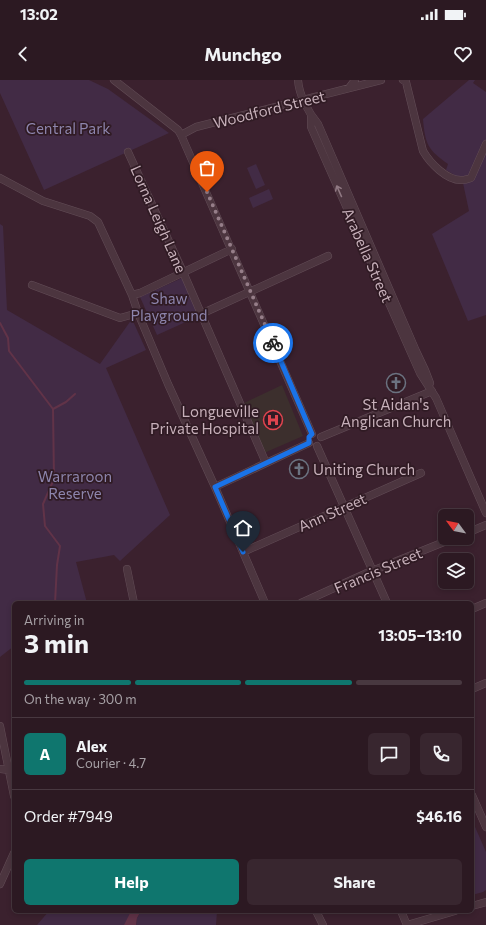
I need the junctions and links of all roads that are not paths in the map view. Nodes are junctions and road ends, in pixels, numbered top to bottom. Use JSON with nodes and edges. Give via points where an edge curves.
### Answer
{"nodes":[{"id":1,"x":114,"y":80,"type":"edge"},
{"id":2,"x":298,"y":80,"type":"edge"},
{"id":3,"x":355,"y":80,"type":"edge"},
{"id":4,"x":381,"y":80,"type":"edge"},
{"id":5,"x":403,"y":80,"type":"edge"},
{"id":6,"x":349,"y":88,"type":"junction"},
{"id":7,"x":304,"y":100,"type":"junction"},
{"id":8,"x":181,"y":134,"type":"junction"},
{"id":9,"x":486,"y":144,"type":"edge"},
{"id":10,"x":128,"y":152,"type":"dead end"},
{"id":11,"x":0,"y":178,"type":"edge"},
{"id":12,"x":232,"y":249,"type":"junction"},
{"id":13,"x":328,"y":256,"type":"dead end"},
{"id":14,"x":183,"y":272,"type":"junction"},
{"id":15,"x":32,"y":285,"type":"dead end"},
{"id":16,"x":250,"y":292,"type":"junction"},
{"id":17,"x":132,"y":295,"type":"junction"},
{"id":18,"x":138,"y":313,"type":"junction"},
{"id":19,"x":201,"y":314,"type":"junction"},
{"id":20,"x":432,"y":391,"type":"junction"},
{"id":21,"x":312,"y":434,"type":"junction"},
{"id":22,"x":321,"y":437,"type":"junction"},
{"id":23,"x":309,"y":443,"type":"junction"},
{"id":24,"x":317,"y":446,"type":"junction"},
{"id":25,"x":266,"y":463,"type":"junction"},
{"id":26,"x":421,"y":473,"type":"dead end"},
{"id":27,"x":215,"y":487,"type":"junction"},
{"id":28,"x":345,"y":506,"type":"junction"},
{"id":29,"x":486,"y":513,"type":"edge"},
{"id":30,"x":486,"y":525,"type":"edge"},
{"id":31,"x":474,"y":530,"type":"edge"},
{"id":32,"x":438,"y":545,"type":"edge"},
{"id":33,"x":243,"y":552,"type":"junction"},
{"id":34,"x":127,"y":569,"type":"dead end"},
{"id":35,"x":373,"y":571,"type":"junction"},
{"id":36,"x":134,"y":601,"type":"edge"},
{"id":37,"x":264,"y":601,"type":"edge"},
{"id":38,"x":306,"y":601,"type":"edge"},
{"id":39,"x":386,"y":601,"type":"edge"},
{"id":40,"x":486,"y":603,"type":"edge"},
{"id":41,"x":474,"y":608,"type":"edge"},
{"id":42,"x":486,"y":683,"type":"edge"},
{"id":43,"x":474,"y":688,"type":"edge"},
{"id":44,"x":0,"y":726,"type":"edge"},
{"id":45,"x":0,"y":769,"type":"edge"},
{"id":46,"x":10,"y":774,"type":"junction"},
{"id":47,"x":12,"y":785,"type":"edge"},
{"id":48,"x":474,"y":800,"type":"edge"},
{"id":49,"x":486,"y":827,"type":"edge"},
{"id":50,"x":12,"y":857,"type":"edge"},
{"id":51,"x":0,"y":884,"type":"edge"},
{"id":52,"x":486,"y":902,"type":"edge"},
{"id":53,"x":474,"y":905,"type":"edge"},
{"id":54,"x":317,"y":913,"type":"edge"},
{"id":55,"x":402,"y":913,"type":"edge"},
{"id":56,"x":448,"y":913,"type":"edge"},
{"id":57,"x":322,"y":925,"type":"edge"},
{"id":58,"x":407,"y":925,"type":"edge"}],
"edges":[{"from":1,"to":8,"type":"street"},
{"from":2,"to":7,"type":"street","name":"Arabella Street"},
{"from":3,"to":6,"type":"street"},
{"from":4,"to":6,"type":"street","name":"Woodford Street"},
{"from":5,"to":9,"type":"street","via":[[406,82],[423,151],[434,167],[456,180],[471,178]]},
{"from":6,"to":7,"type":"street","name":"Woodford Street"},
{"from":7,"to":8,"type":"street","name":"Woodford Street","via":[[196,127]]},
{"from":7,"to":20,"type":"street","name":"Arabella Street","via":[[311,116],[311,127],[420,373]]},
{"from":8,"to":12,"type":"street"},
{"from":10,"to":14,"type":"street","name":"Lorna Leigh Lane"},
{"from":11,"to":17,"type":"street","via":[[43,201],[90,216],[98,222]]},
{"from":12,"to":14,"type":"street"},
{"from":12,"to":16,"type":"street"},
{"from":13,"to":16,"type":"street"},
{"from":14,"to":17,"type":"street"},
{"from":14,"to":19,"type":"street","name":"Lorna Leigh Lane"},
{"from":15,"to":18,"type":"street","via":[[120,318]]},
{"from":16,"to":19,"type":"street"},
{"from":16,"to":21,"type":"street"},
{"from":17,"to":18,"type":"street"},
{"from":18,"to":27,"type":"street"},
{"from":19,"to":25,"type":"street","name":"Lorna Leigh Lane"},
{"from":20,"to":22,"type":"street"},
{"from":20,"to":29,"type":"street","name":"Arabella Street"},
{"from":21,"to":22,"type":"street"},
{"from":21,"to":23,"type":"street"},
{"from":22,"to":24,"type":"street","via":[[321,442]]},
{"from":23,"to":24,"type":"street","via":[[313,447]]},
{"from":23,"to":25,"type":"street"},
{"from":24,"to":28,"type":"street"},
{"from":25,"to":27,"type":"street"},
{"from":26,"to":28,"type":"street","name":"Ann Street"},
{"from":27,"to":33,"type":"street"},
{"from":28,"to":33,"type":"street","name":"Ann Street"},
{"from":28,"to":35,"type":"street"},
{"from":30,"to":31,"type":"street"},
{"from":32,"to":35,"type":"street","name":"Francis Street"},
{"from":33,"to":37,"type":"street"},
{"from":34,"to":36,"type":"street"},
{"from":35,"to":38,"type":"street","name":"Francis Street"},
{"from":35,"to":39,"type":"street"},
{"from":40,"to":41,"type":"street"},
{"from":42,"to":43,"type":"street"},
{"from":44,"to":46,"type":"street"},
{"from":45,"to":46,"type":"street"},
{"from":46,"to":47,"type":"street"},
{"from":48,"to":49,"type":"street"},
{"from":50,"to":51,"type":"street"},
{"from":52,"to":53,"type":"street"},
{"from":54,"to":57,"type":"street"},
{"from":55,"to":58,"type":"street"},
{"from":56,"to":58,"type":"street"}]}
